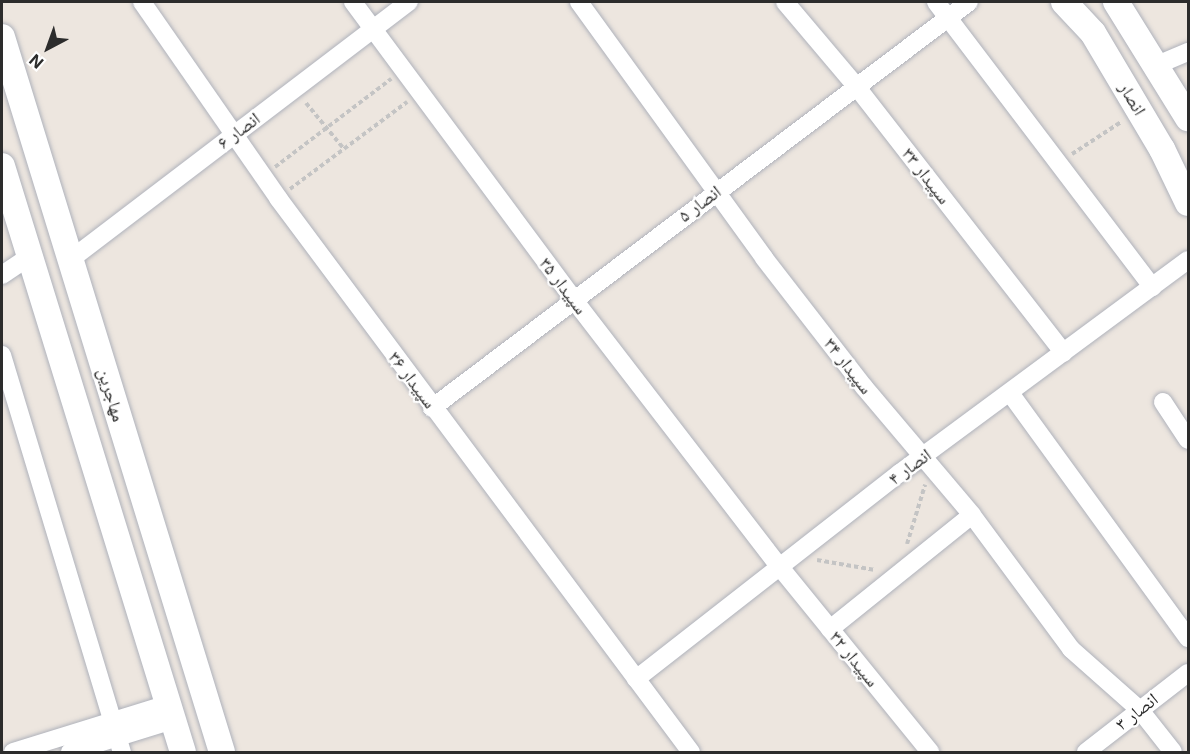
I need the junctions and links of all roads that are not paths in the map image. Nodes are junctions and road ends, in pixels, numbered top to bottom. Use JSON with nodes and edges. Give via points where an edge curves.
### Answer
{"nodes":[{"id":1,"x":142,"y":2,"type":"edge"},
{"id":2,"x":353,"y":2,"type":"edge"},
{"id":3,"x":409,"y":2,"type":"edge"},
{"id":4,"x":579,"y":2,"type":"edge"},
{"id":5,"x":785,"y":2,"type":"edge"},
{"id":6,"x":936,"y":2,"type":"edge"},
{"id":7,"x":969,"y":2,"type":"edge"},
{"id":8,"x":1064,"y":2,"type":"edge"},
{"id":9,"x":1116,"y":2,"type":"edge"},
{"id":10,"x":949,"y":17,"type":"junction"},
{"id":11,"x":372,"y":30,"type":"junction"},
{"id":12,"x":2,"y":37,"type":"edge"},
{"id":13,"x":1188,"y":52,"type":"edge"},
{"id":14,"x":1157,"y":65,"type":"junction"},
{"id":15,"x":856,"y":86,"type":"junction"},
{"id":16,"x":1188,"y":118,"type":"edge"},
{"id":17,"x":234,"y":135,"type":"junction"},
{"id":18,"x":2,"y":166,"type":"edge"},
{"id":19,"x":717,"y":192,"type":"junction"},
{"id":20,"x":1188,"y":203,"type":"edge"},
{"id":21,"x":30,"y":256,"type":"junction"},
{"id":22,"x":70,"y":260,"type":"junction"},
{"id":23,"x":1188,"y":260,"type":"edge"},
{"id":24,"x":2,"y":275,"type":"edge"},
{"id":25,"x":1152,"y":287,"type":"junction"},
{"id":26,"x":574,"y":300,"type":"junction"},
{"id":27,"x":1064,"y":353,"type":"junction"},
{"id":28,"x":2,"y":355,"type":"edge"},
{"id":29,"x":1010,"y":393,"type":"junction"},
{"id":30,"x":1163,"y":402,"type":"dead end"},
{"id":31,"x":432,"y":408,"type":"junction"},
{"id":32,"x":1188,"y":440,"type":"edge"},
{"id":33,"x":926,"y":463,"type":"junction"},
{"id":34,"x":972,"y":515,"type":"junction"},
{"id":35,"x":786,"y":561,"type":"junction"},
{"id":36,"x":830,"y":629,"type":"junction"},
{"id":37,"x":1188,"y":638,"type":"edge"},
{"id":38,"x":1188,"y":673,"type":"edge"},
{"id":39,"x":636,"y":679,"type":"junction"},
{"id":40,"x":1140,"y":710,"type":"junction"},
{"id":41,"x":170,"y":712,"type":"junction"},
{"id":42,"x":117,"y":737,"type":"edge"},
{"id":43,"x":13,"y":753,"type":"edge"},
{"id":44,"x":70,"y":753,"type":"edge"},
{"id":45,"x":183,"y":753,"type":"edge"},
{"id":46,"x":222,"y":753,"type":"edge"},
{"id":47,"x":691,"y":753,"type":"edge"},
{"id":48,"x":930,"y":753,"type":"edge"},
{"id":49,"x":1086,"y":753,"type":"edge"},
{"id":50,"x":1173,"y":753,"type":"edge"}],
"edges":[{"from":1,"to":17,"type":"street","name":"سپیدار ۳۶"},
{"from":2,"to":11,"type":"street","name":"سپیدار ۳۵"},
{"from":3,"to":11,"type":"street","name":"انصار ۶"},
{"from":4,"to":19,"type":"street","name":"سپیدار ۳۴"},
{"from":5,"to":15,"type":"street","name":"سپیدار ۳۳"},
{"from":6,"to":10,"type":"street"},
{"from":7,"to":10,"type":"street","name":"انصار ۵"},
{"from":8,"to":20,"type":"main road","name":"انصار","via":[[1093,33]]},
{"from":9,"to":14,"type":"main road"},
{"from":10,"to":15,"type":"street","name":"انصار ۵"},
{"from":10,"to":25,"type":"street"},
{"from":11,"to":17,"type":"street","name":"انصار ۶"},
{"from":11,"to":26,"type":"street","name":"سپیدار ۳۵"},
{"from":12,"to":22,"type":"main road","name":"مهاجرین"},
{"from":13,"to":14,"type":"street"},
{"from":14,"to":16,"type":"main road"},
{"from":15,"to":19,"type":"street","name":"انصار ۵"},
{"from":15,"to":27,"type":"street","name":"سپیدار ۳۳"},
{"from":17,"to":22,"type":"street","name":"انصار ۶"},
{"from":17,"to":31,"type":"street","name":"سپیدار ۳۶"},
{"from":18,"to":21,"type":"main road","name":"مهاجرین"},
{"from":19,"to":26,"type":"street","name":"انصار ۵"},
{"from":19,"to":33,"type":"street","name":"سپیدار ۳۴","via":[[811,319]]},
{"from":21,"to":24,"type":"street"},
{"from":21,"to":41,"type":"main road","name":"مهاجرین"},
{"from":22,"to":46,"type":"main road","name":"مهاجرین"},
{"from":23,"to":25,"type":"street","name":"انصار ۴"},
{"from":25,"to":27,"type":"street","name":"انصار ۴"},
{"from":26,"to":31,"type":"street","name":"انصار ۵"},
{"from":26,"to":35,"type":"street","name":"سپیدار ۳۵"},
{"from":27,"to":29,"type":"street","name":"انصار ۴"},
{"from":28,"to":42,"type":"street"},
{"from":29,"to":33,"type":"street","name":"انصار ۴"},
{"from":29,"to":37,"type":"street"},
{"from":30,"to":32,"type":"street"},
{"from":31,"to":39,"type":"street","name":"سپیدار ۳۶"},
{"from":33,"to":34,"type":"street","name":"سپیدار ۳۴"},
{"from":33,"to":35,"type":"street","name":"انصار ۴"},
{"from":34,"to":36,"type":"street"},
{"from":34,"to":40,"type":"street","name":"سپیدار ۳۴","via":[[1071,649]]},
{"from":35,"to":36,"type":"street","name":"سپیدار ۳۲"},
{"from":35,"to":39,"type":"street","name":"انصار ۴"},
{"from":36,"to":48,"type":"street","name":"سپیدار ۳۲"},
{"from":38,"to":40,"type":"street","name":"انصار ۳"},
{"from":39,"to":47,"type":"street","name":"سپیدار ۳۶"},
{"from":40,"to":49,"type":"street","name":"انصار ۳"},
{"from":40,"to":50,"type":"street","name":"سپیدار ۳۴"},
{"from":41,"to":42,"type":"street"},
{"from":41,"to":45,"type":"main road","name":"مهاجرین"},
{"from":42,"to":43,"type":"street"},
{"from":42,"to":44,"type":"street"}]}
